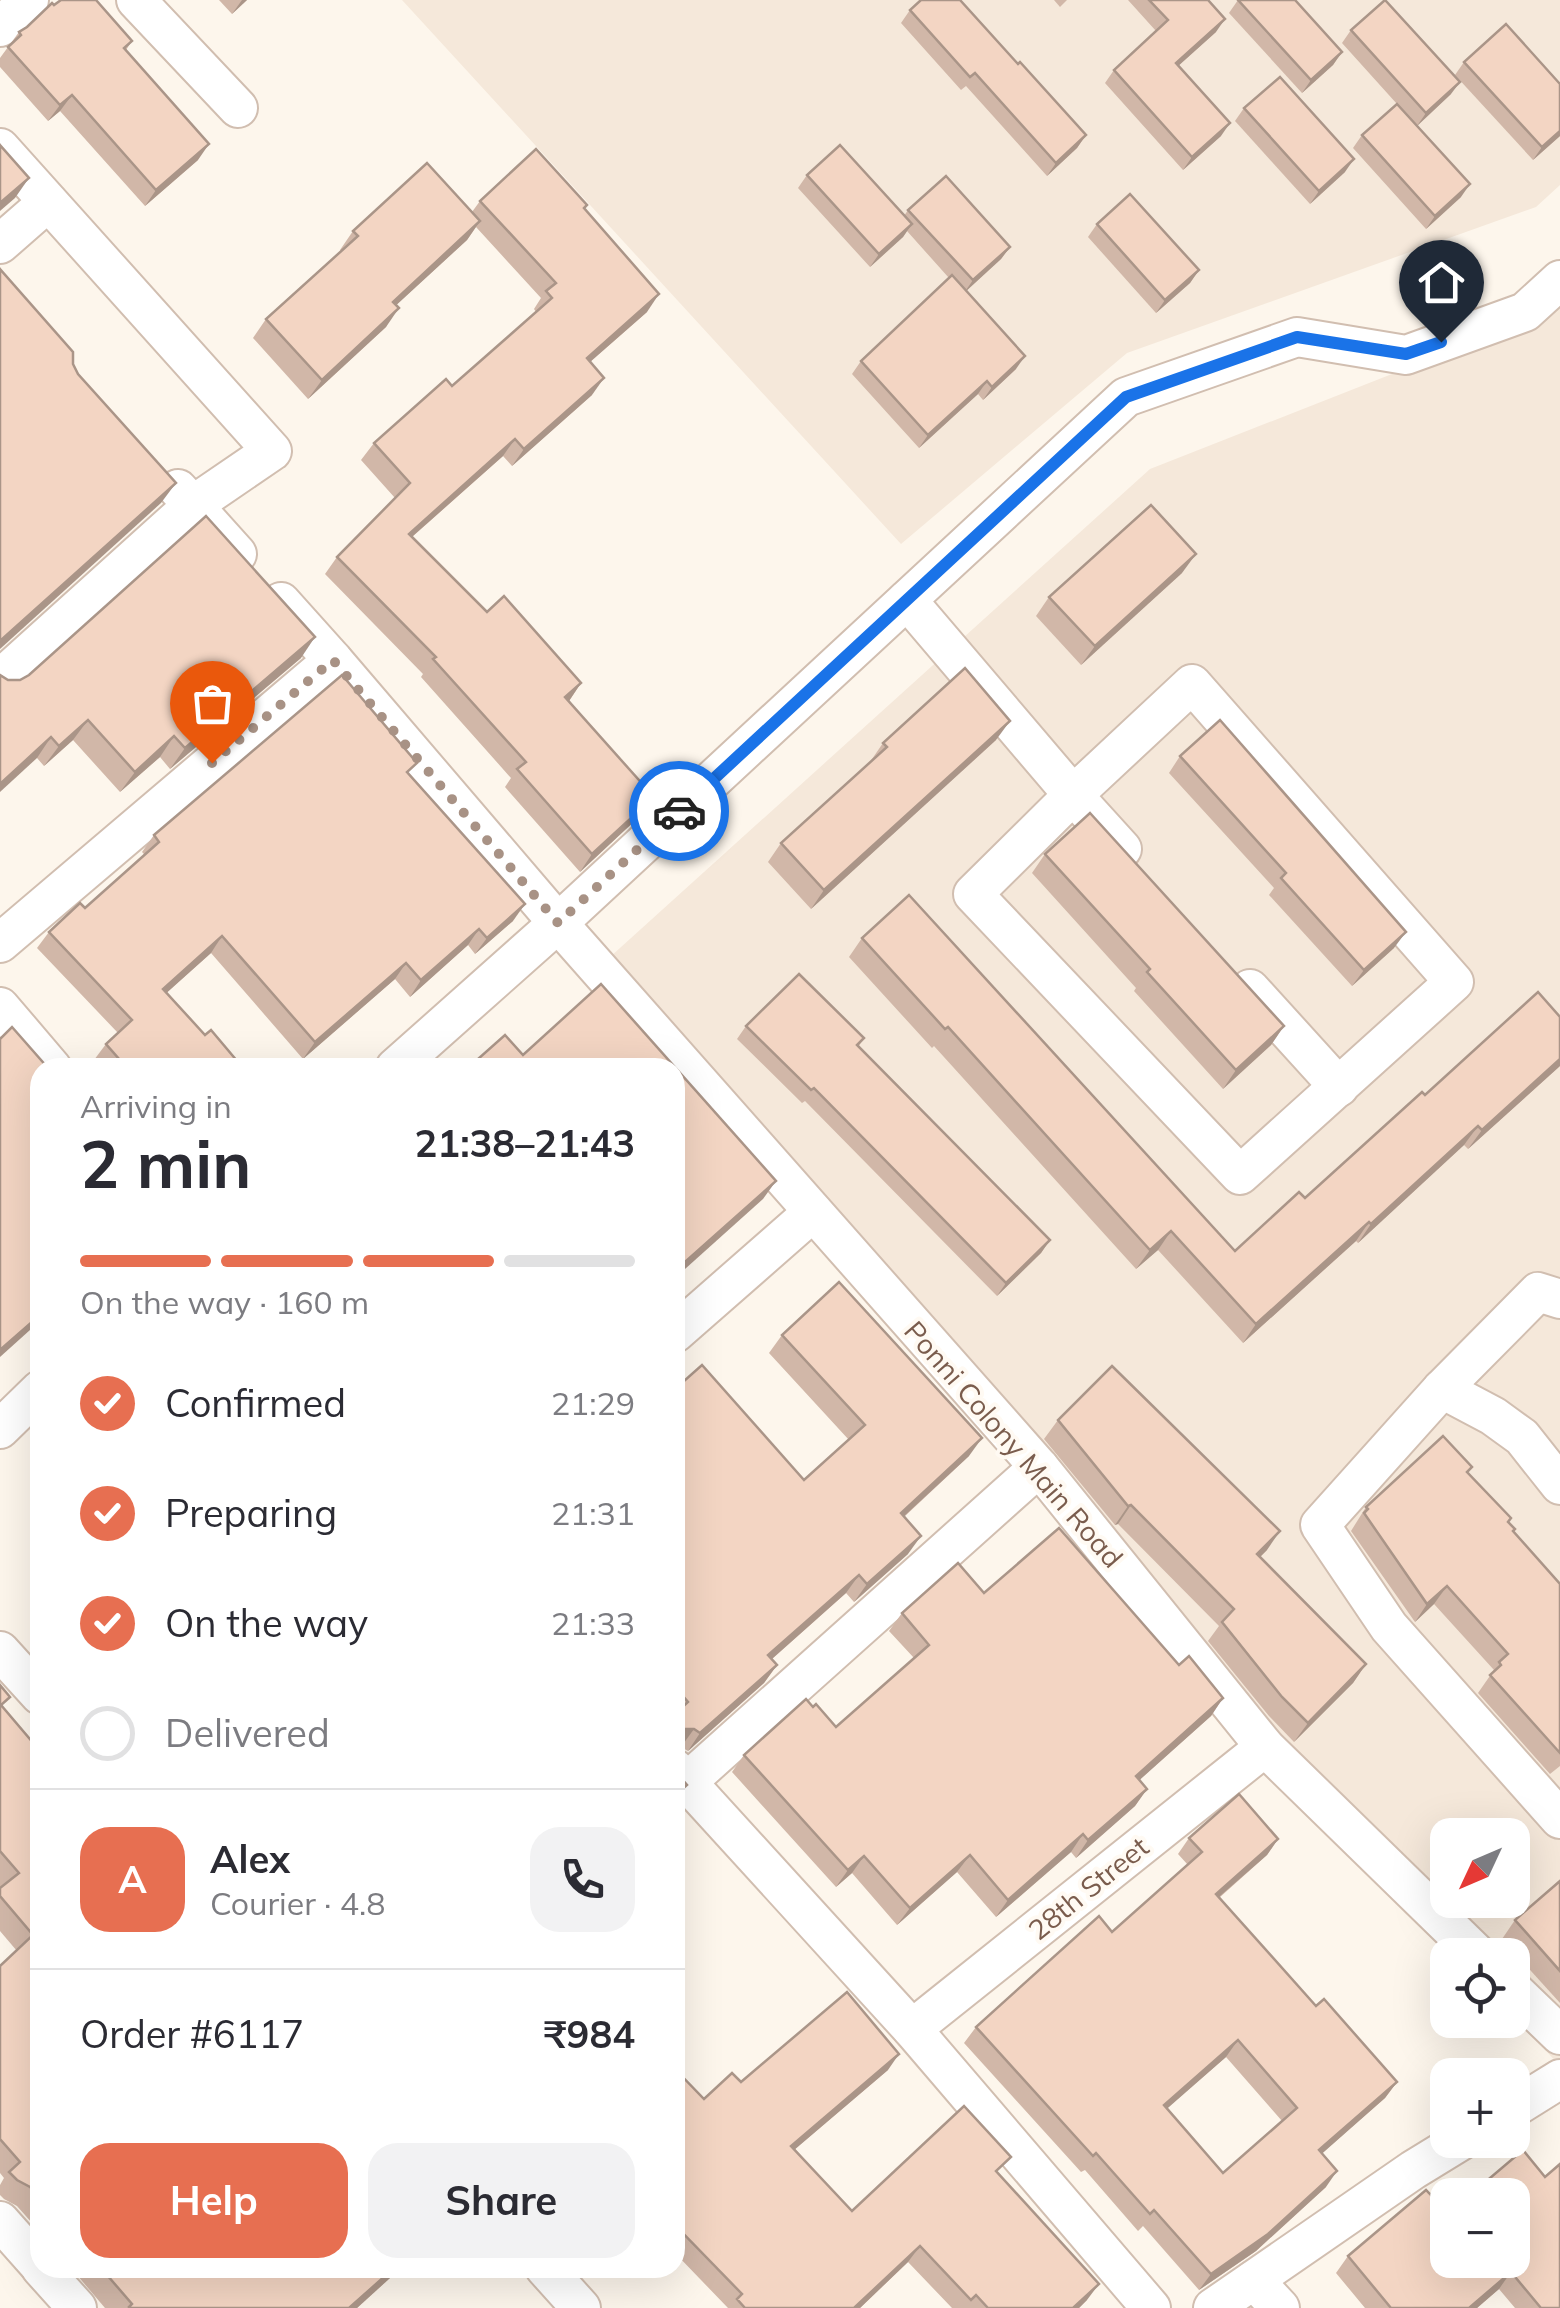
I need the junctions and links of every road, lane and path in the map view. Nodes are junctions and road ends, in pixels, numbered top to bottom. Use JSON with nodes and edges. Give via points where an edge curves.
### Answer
{"nodes":[{"id":1,"x":28,"y":0,"type":"edge"},
{"id":2,"x":136,"y":0,"type":"edge"},
{"id":3,"x":0,"y":27,"type":"edge"},
{"id":4,"x":238,"y":108,"type":"dead end"},
{"id":5,"x":0,"y":148,"type":"edge"},
{"id":6,"x":48,"y":202,"type":"junction"},
{"id":7,"x":0,"y":244,"type":"edge"},
{"id":8,"x":1560,"y":280,"type":"edge"},
{"id":9,"x":155,"y":463,"type":"edge"},
{"id":10,"x":193,"y":505,"type":"junction"},
{"id":11,"x":906,"y":600,"type":"junction"},
{"id":12,"x":333,"y":660,"type":"junction"},
{"id":13,"x":0,"y":679,"type":"edge"},
{"id":14,"x":1073,"y":794,"type":"junction"},
{"id":15,"x":1139,"y":868,"type":"edge"},
{"id":16,"x":558,"y":923,"type":"junction"},
{"id":17,"x":0,"y":943,"type":"edge"},
{"id":18,"x":1232,"y":970,"type":"edge"},
{"id":19,"x":0,"y":1007,"type":"edge"},
{"id":20,"x":43,"y":1058,"type":"edge"},
{"id":21,"x":406,"y":1058,"type":"edge"},
{"id":22,"x":677,"y":1058,"type":"edge"},
{"id":23,"x":685,"y":1067,"type":"edge"},
{"id":24,"x":1339,"y":1087,"type":"junction"},
{"id":25,"x":813,"y":1212,"type":"junction"},
{"id":26,"x":1560,"y":1299,"type":"edge"},
{"id":27,"x":685,"y":1323,"type":"edge"},
{"id":28,"x":1442,"y":1389,"type":"junction"},
{"id":29,"x":30,"y":1400,"type":"edge"},
{"id":30,"x":0,"y":1429,"type":"edge"},
{"id":31,"x":1039,"y":1467,"type":"junction"},
{"id":32,"x":1560,"y":1485,"type":"edge"},
{"id":33,"x":0,"y":1651,"type":"edge"},
{"id":34,"x":30,"y":1684,"type":"edge"},
{"id":35,"x":1265,"y":1747,"type":"junction"},
{"id":36,"x":685,"y":1772,"type":"edge"},
{"id":37,"x":685,"y":1779,"type":"edge"},
{"id":38,"x":1560,"y":1819,"type":"edge"},
{"id":39,"x":1461,"y":1938,"type":"edge"},
{"id":40,"x":1530,"y":2006,"type":"edge"},
{"id":41,"x":912,"y":2029,"type":"junction"},
{"id":42,"x":1560,"y":2035,"type":"edge"},
{"id":43,"x":1560,"y":2080,"type":"edge"},
{"id":44,"x":1530,"y":2098,"type":"edge"},
{"id":45,"x":1433,"y":2158,"type":"edge"},
{"id":46,"x":0,"y":2221,"type":"edge"},
{"id":47,"x":30,"y":2256,"type":"edge"},
{"id":48,"x":50,"y":2278,"type":"edge"},
{"id":49,"x":554,"y":2278,"type":"edge"},
{"id":50,"x":1254,"y":2280,"type":"junction"},
{"id":51,"x":77,"y":2308,"type":"edge"},
{"id":52,"x":581,"y":2308,"type":"edge"},
{"id":53,"x":1151,"y":2308,"type":"edge"},
{"id":54,"x":1213,"y":2308,"type":"edge"},
{"id":55,"x":1280,"y":2308,"type":"edge"}],
"edges":[{"from":1,"to":3,"type":"street"},
{"from":2,"to":4,"type":"street"},
{"from":5,"to":6,"type":"street"},
{"from":6,"to":7,"type":"street"},
{"from":6,"to":10,"type":"street","via":[[272,450]]},
{"from":8,"to":11,"type":"street","via":[[1526,312],[1406,354],[1297,337],[1126,397]]},
{"from":9,"to":10,"type":"street","name":"Ponni Colony Main Road"},
{"from":10,"to":12,"type":"street","name":"Ponni Colony Main Road"},
{"from":10,"to":13,"type":"street"},
{"from":11,"to":14,"type":"street"},
{"from":11,"to":16,"type":"street"},
{"from":12,"to":16,"type":"street","name":"Ponni Colony Main Road"},
{"from":12,"to":17,"type":"street"},
{"from":14,"to":15,"type":"street"},
{"from":14,"to":24,"type":"street","via":[[973,894],[1240,1175]]},
{"from":14,"to":24,"type":"street","via":[[1192,684],[1454,982]]},
{"from":16,"to":21,"type":"street"},
{"from":16,"to":22,"type":"street","name":"Ponni Colony Main Road"},
{"from":18,"to":24,"type":"street"},
{"from":19,"to":20,"type":"street"},
{"from":23,"to":25,"type":"street","name":"Ponni Colony Main Road"},
{"from":25,"to":27,"type":"street"},
{"from":25,"to":31,"type":"street","name":"Ponni Colony Main Road"},
{"from":26,"to":28,"type":"street","via":[[1538,1292]]},
{"from":28,"to":32,"type":"street","via":[[1522,1438]]},
{"from":28,"to":38,"type":"street","via":[[1320,1525],[1388,1628]]},
{"from":29,"to":30,"type":"street"},
{"from":31,"to":35,"type":"street","name":"Ponni Colony Main Road"},
{"from":31,"to":36,"type":"street"},
{"from":33,"to":34,"type":"street"},
{"from":35,"to":39,"type":"street","name":"Ponni Colony Main Road"},
{"from":35,"to":41,"type":"street","name":"28th Street"},
{"from":37,"to":41,"type":"street"},
{"from":40,"to":42,"type":"street"},
{"from":41,"to":53,"type":"street"},
{"from":43,"to":44,"type":"street"},
{"from":45,"to":50,"type":"street"},
{"from":46,"to":47,"type":"street"},
{"from":48,"to":51,"type":"street"},
{"from":49,"to":52,"type":"street"},
{"from":50,"to":54,"type":"street"},
{"from":50,"to":55,"type":"street"}]}
